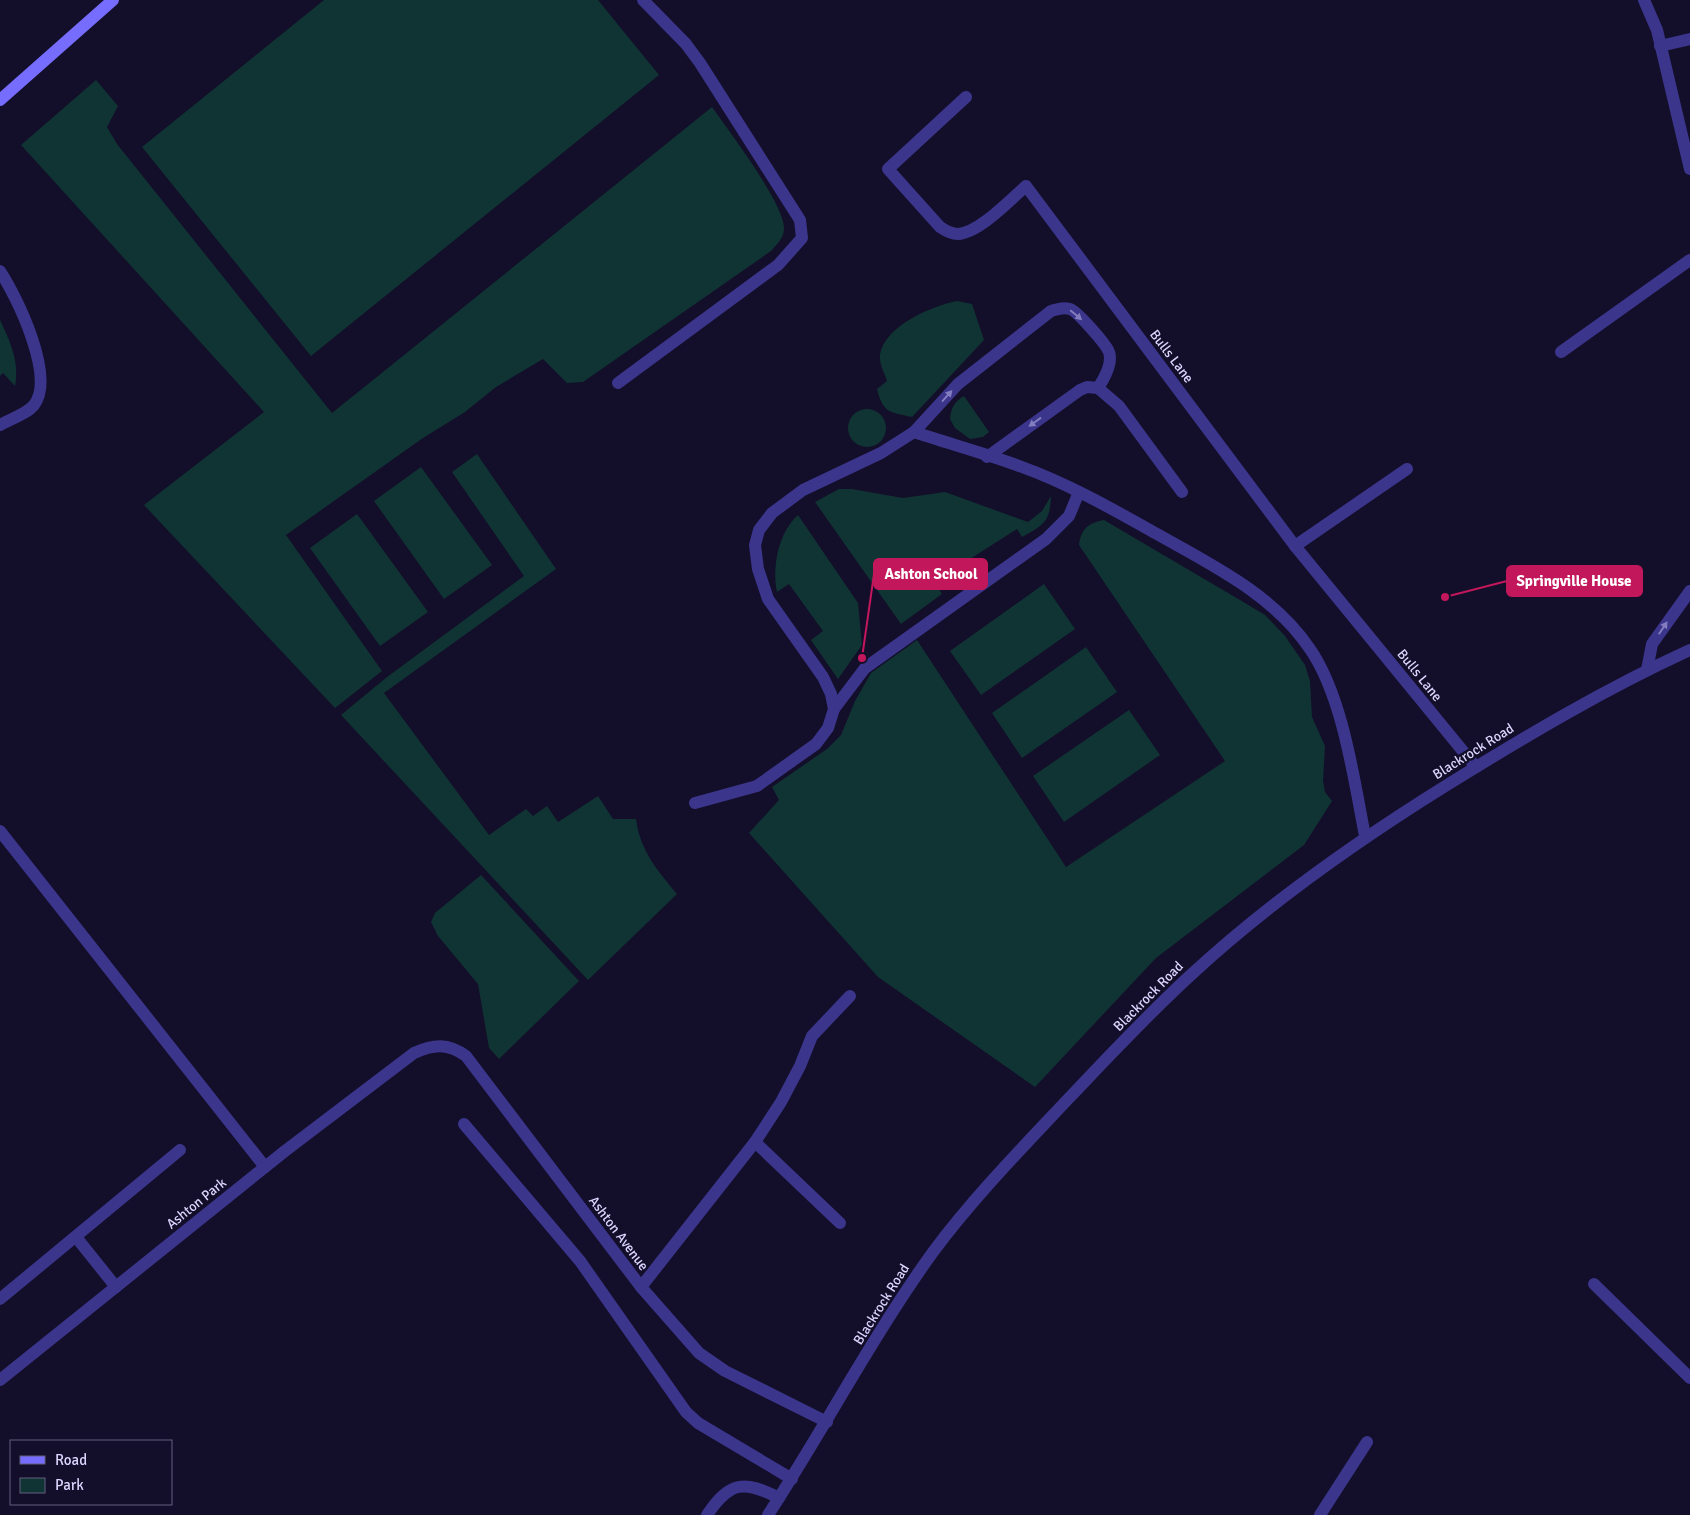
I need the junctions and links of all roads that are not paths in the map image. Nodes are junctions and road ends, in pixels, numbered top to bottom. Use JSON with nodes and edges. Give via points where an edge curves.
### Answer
{"nodes":[{"id":1,"x":113,"y":0,"type":"edge"},
{"id":2,"x":643,"y":0,"type":"edge"},
{"id":3,"x":1644,"y":0,"type":"edge"},
{"id":4,"x":1690,"y":39,"type":"edge"},
{"id":5,"x":1660,"y":46,"type":"junction"},
{"id":6,"x":966,"y":98,"type":"dead end"},
{"id":7,"x":0,"y":100,"type":"edge"},
{"id":8,"x":1690,"y":169,"type":"edge"},
{"id":9,"x":1690,"y":260,"type":"edge"},
{"id":10,"x":0,"y":271,"type":"edge"},
{"id":11,"x":1561,"y":352,"type":"dead end"},
{"id":12,"x":618,"y":384,"type":"dead end"},
{"id":13,"x":1098,"y":388,"type":"junction"},
{"id":14,"x":0,"y":425,"type":"edge"},
{"id":15,"x":914,"y":432,"type":"junction"},
{"id":16,"x":988,"y":457,"type":"junction"},
{"id":17,"x":1407,"y":469,"type":"dead end"},
{"id":18,"x":1079,"y":492,"type":"junction"},
{"id":19,"x":1182,"y":492,"type":"dead end"},
{"id":20,"x":1295,"y":546,"type":"junction"},
{"id":21,"x":1690,"y":591,"type":"edge"},
{"id":22,"x":1690,"y":650,"type":"edge"},
{"id":23,"x":1647,"y":670,"type":"junction"},
{"id":24,"x":834,"y":709,"type":"junction"},
{"id":25,"x":1476,"y":767,"type":"junction"},
{"id":26,"x":695,"y":803,"type":"dead end"},
{"id":27,"x":0,"y":831,"type":"edge"},
{"id":28,"x":1365,"y":836,"type":"junction"},
{"id":29,"x":850,"y":996,"type":"dead end"},
{"id":30,"x":414,"y":1054,"type":"joint"},
{"id":31,"x":464,"y":1124,"type":"dead end"},
{"id":32,"x":755,"y":1142,"type":"junction"},
{"id":33,"x":180,"y":1150,"type":"dead end"},
{"id":34,"x":265,"y":1167,"type":"junction"},
{"id":35,"x":840,"y":1223,"type":"dead end"},
{"id":36,"x":76,"y":1237,"type":"junction"},
{"id":37,"x":1594,"y":1284,"type":"dead end"},
{"id":38,"x":116,"y":1287,"type":"junction"},
{"id":39,"x":641,"y":1287,"type":"junction"},
{"id":40,"x":0,"y":1299,"type":"edge"},
{"id":41,"x":1690,"y":1378,"type":"edge"},
{"id":42,"x":0,"y":1380,"type":"edge"},
{"id":43,"x":827,"y":1422,"type":"junction"},
{"id":44,"x":1368,"y":1442,"type":"dead end"},
{"id":45,"x":792,"y":1478,"type":"junction"},
{"id":46,"x":779,"y":1498,"type":"junction"},
{"id":47,"x":707,"y":1515,"type":"edge"},
{"id":48,"x":768,"y":1515,"type":"edge"},
{"id":49,"x":1320,"y":1515,"type":"edge"}],
"edges":[{"from":1,"to":7,"type":"main road"},
{"from":2,"to":12,"type":"street","via":[[700,63],[800,220],[802,238],[778,265]]},
{"from":3,"to":5,"type":"street"},
{"from":4,"to":5,"type":"street"},
{"from":5,"to":8,"type":"street"},
{"from":6,"to":20,"type":"street","name":"Bulls Lane","via":[[888,169],[949,233],[972,231],[1026,186]]},
{"from":9,"to":11,"type":"street"},
{"from":10,"to":14,"type":"street","via":[[28,325],[40,369],[39,392],[32,408]]},
{"from":15,"to":13,"type":"street","one_way":true,"via":[[958,384],[1051,311],[1062,308],[1079,316],[1109,352],[1106,376]]},
{"from":13,"to":16,"type":"street","one_way":true,"via":[[1080,390]]},
{"from":13,"to":19,"type":"street","via":[[1119,406]]},
{"from":15,"to":16,"type":"street"},
{"from":15,"to":24,"type":"street","via":[[881,453],[803,490],[772,513],[759,530],[755,545],[758,569],[768,599],[823,677]]},
{"from":16,"to":18,"type":"street","via":[[1021,466]]},
{"from":17,"to":20,"type":"street"},
{"from":18,"to":24,"type":"street","via":[[1069,516],[1046,539],[866,668]]},
{"from":18,"to":28,"type":"street","via":[[1233,578],[1276,610],[1311,649],[1343,727]]},
{"from":20,"to":25,"type":"street","name":"Bulls Lane"},
{"from":23,"to":21,"type":"street","one_way":true,"via":[[1652,644]]},
{"from":22,"to":23,"type":"street","name":"Blackrock Road"},
{"from":23,"to":25,"type":"street","name":"Blackrock Road","via":[[1558,717]]},
{"from":24,"to":26,"type":"street","via":[[828,728],[816,744],[757,786]]},
{"from":25,"to":28,"type":"street","name":"Blackrock Road"},
{"from":27,"to":34,"type":"street"},
{"from":28,"to":43,"type":"street","name":"Blackrock Road","via":[[1302,881],[1193,972],[1141,1022],[990,1183],[934,1250],[910,1285]]},
{"from":29,"to":32,"type":"street","via":[[812,1036],[781,1102]]},
{"from":30,"to":34,"type":"street","name":"Ashton Park"},
{"from":30,"to":39,"type":"street","name":"Ashton Avenue","via":[[442,1045],[455,1048],[466,1056]]},
{"from":31,"to":45,"type":"street","via":[[580,1261],[686,1412],[698,1423]]},
{"from":32,"to":35,"type":"street"},
{"from":32,"to":39,"type":"street"},
{"from":33,"to":36,"type":"street"},
{"from":34,"to":38,"type":"street","name":"Ashton Park"},
{"from":36,"to":38,"type":"street"},
{"from":36,"to":40,"type":"street"},
{"from":37,"to":41,"type":"street"},
{"from":38,"to":42,"type":"street","name":"Ashton Park"},
{"from":39,"to":43,"type":"street","name":"Ashton Avenue","via":[[711,1363]]},
{"from":43,"to":45,"type":"street","name":"Blackrock Road"},
{"from":44,"to":49,"type":"street"},
{"from":45,"to":46,"type":"street","name":"Blackrock Road"},
{"from":46,"to":47,"type":"street","via":[[756,1486],[736,1488],[716,1501]]},
{"from":46,"to":48,"type":"street","name":"Blackrock Road"}]}
